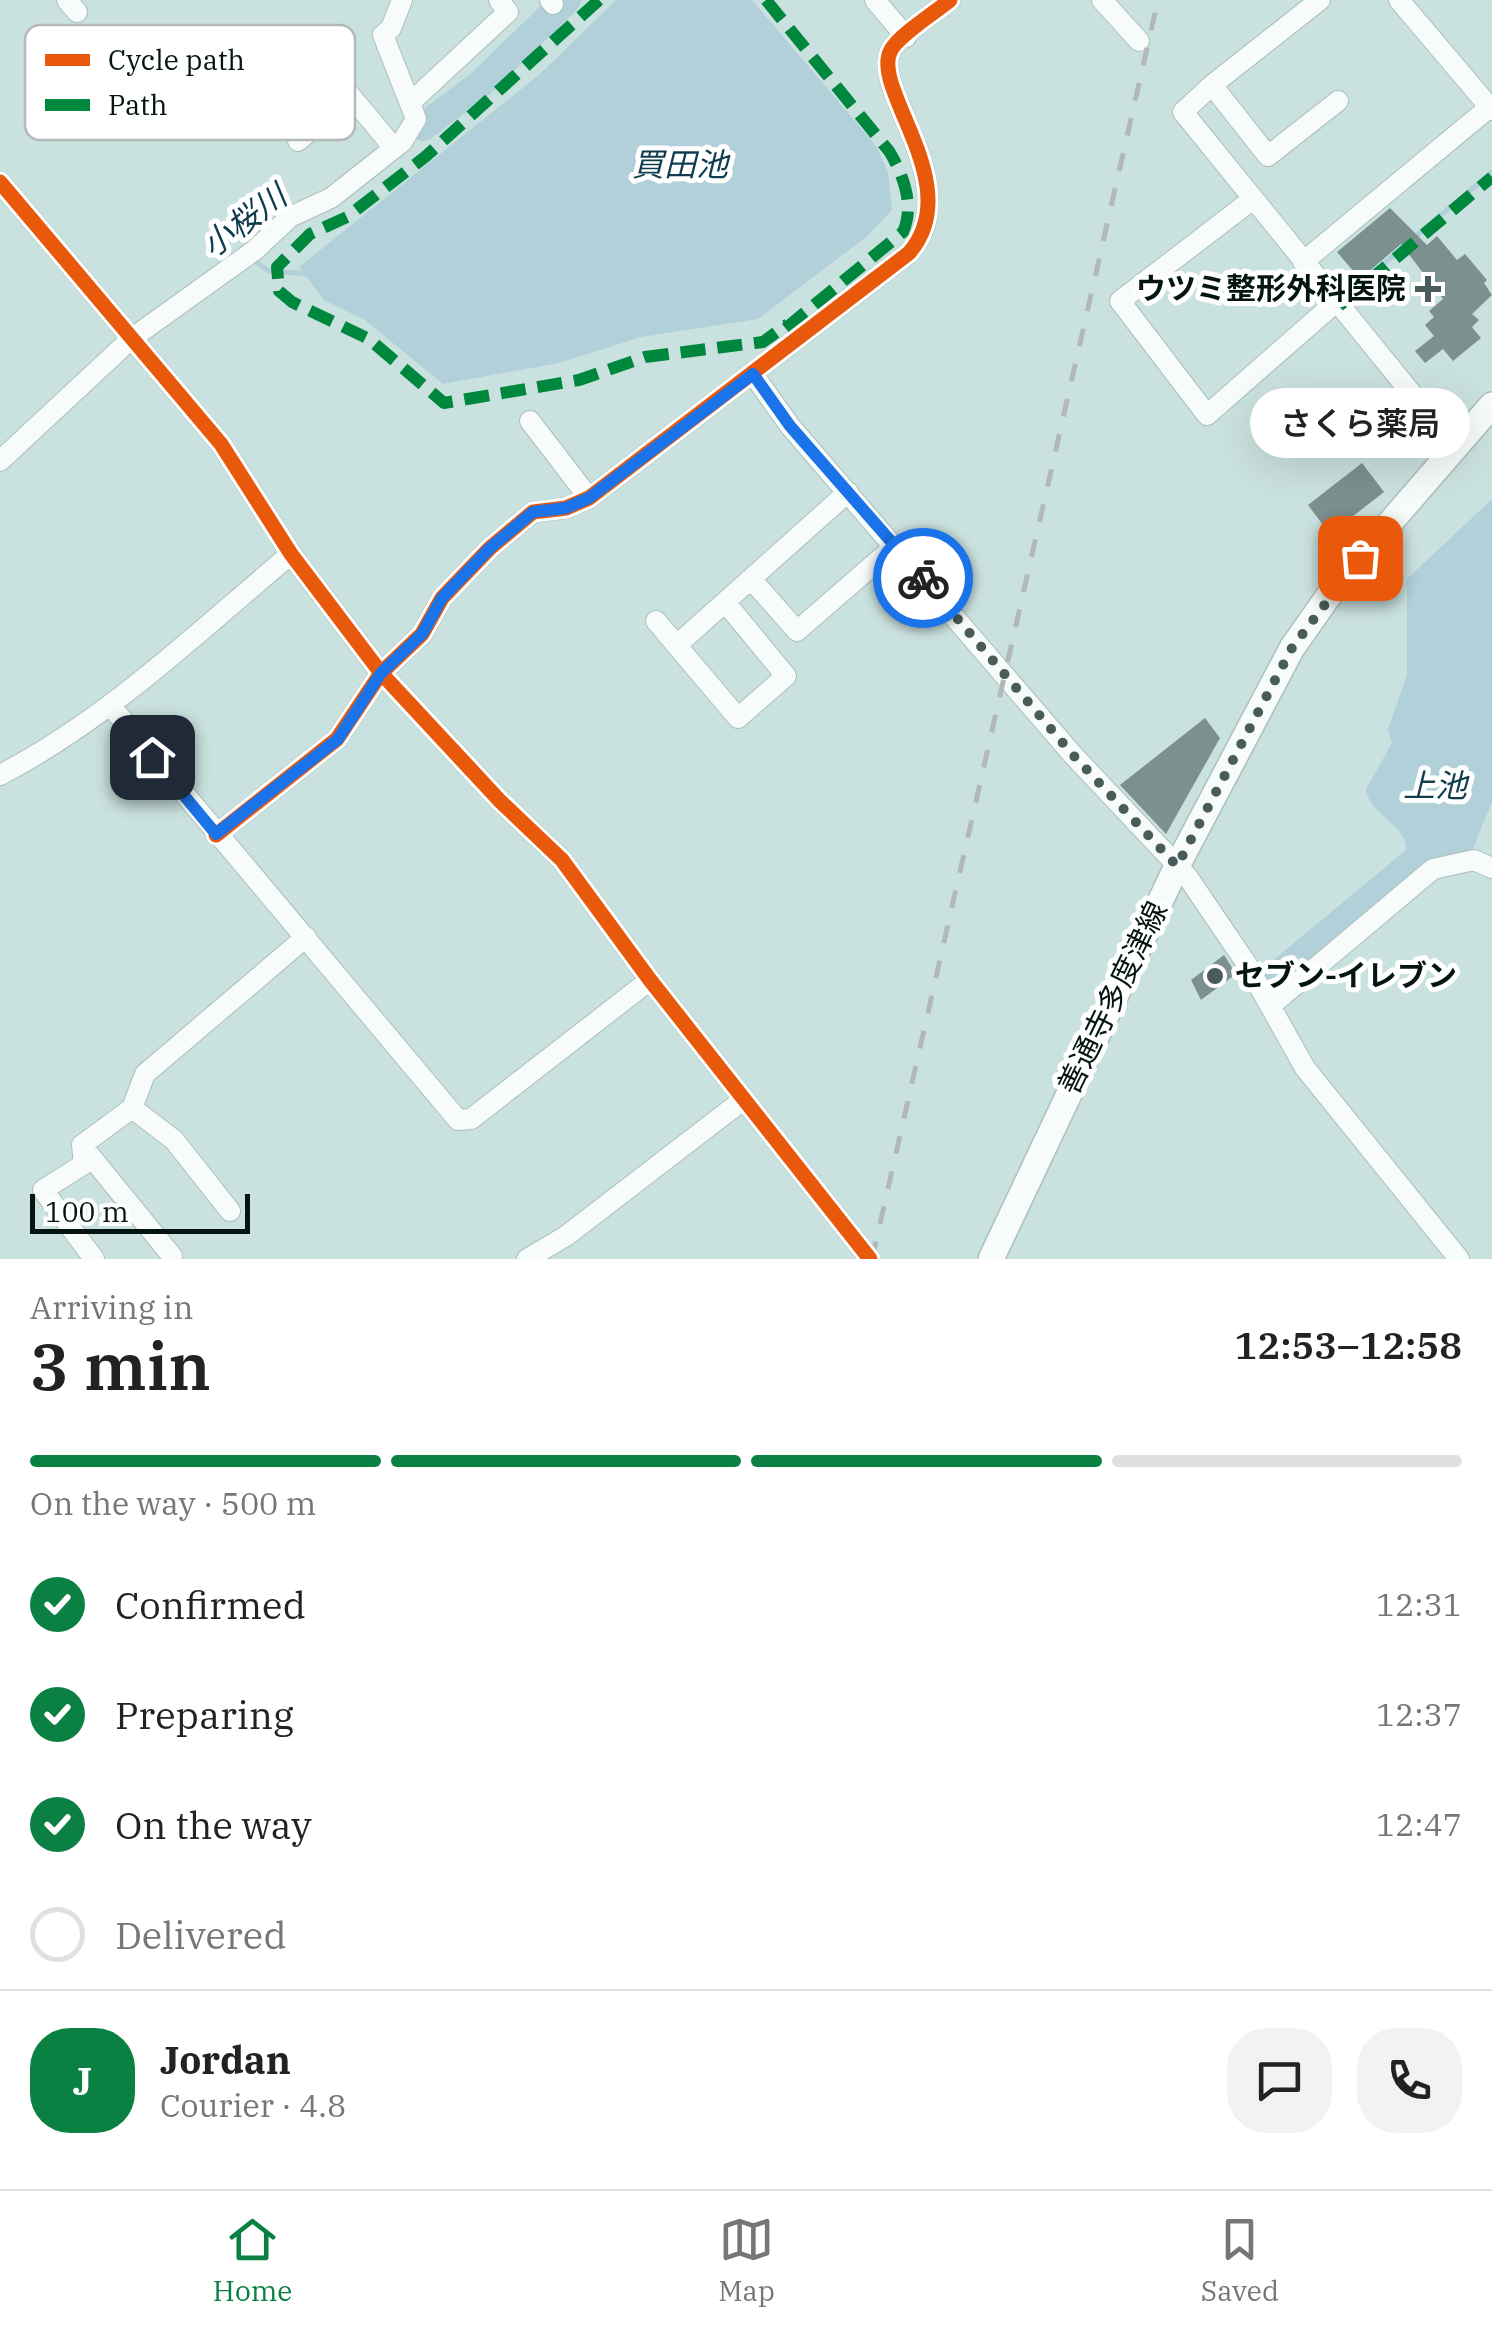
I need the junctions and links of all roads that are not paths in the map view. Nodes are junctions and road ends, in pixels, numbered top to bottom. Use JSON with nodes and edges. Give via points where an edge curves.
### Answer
{"nodes":[{"id":1,"x":402,"y":0,"type":"edge"},
{"id":2,"x":499,"y":0,"type":"edge"},
{"id":3,"x":875,"y":0,"type":"edge"},
{"id":4,"x":950,"y":0,"type":"edge"},
{"id":5,"x":1102,"y":0,"type":"edge"},
{"id":6,"x":1320,"y":0,"type":"edge"},
{"id":7,"x":1400,"y":0,"type":"edge"},
{"id":8,"x":906,"y":37,"type":"junction"},
{"id":9,"x":1139,"y":41,"type":"dead end"},
{"id":10,"x":1212,"y":86,"type":"junction"},
{"id":11,"x":415,"y":99,"type":"junction"},
{"id":12,"x":355,"y":102,"type":"edge"},
{"id":13,"x":1491,"y":108,"type":"edge"},
{"id":14,"x":1332,"y":112,"type":"dead end"},
{"id":15,"x":394,"y":148,"type":"junction"},
{"id":16,"x":0,"y":182,"type":"edge"},
{"id":17,"x":1253,"y":199,"type":"junction"},
{"id":18,"x":1304,"y":262,"type":"junction"},
{"id":19,"x":1336,"y":302,"type":"junction"},
{"id":20,"x":131,"y":339,"type":"junction"},
{"id":21,"x":753,"y":374,"type":"junction"},
{"id":22,"x":1492,"y":404,"type":"edge"},
{"id":23,"x":530,"y":421,"type":"dead end"},
{"id":24,"x":1455,"y":447,"type":"junction"},
{"id":25,"x":0,"y":461,"type":"edge"},
{"id":26,"x":848,"y":492,"type":"junction"},
{"id":27,"x":589,"y":498,"type":"junction"},
{"id":28,"x":895,"y":546,"type":"junction"},
{"id":29,"x":291,"y":554,"type":"junction"},
{"id":30,"x":751,"y":579,"type":"junction"},
{"id":31,"x":725,"y":602,"type":"junction"},
{"id":32,"x":656,"y":620,"type":"dead end"},
{"id":33,"x":676,"y":645,"type":"junction"},
{"id":34,"x":381,"y":673,"type":"junction"},
{"id":35,"x":110,"y":705,"type":"junction"},
{"id":36,"x":0,"y":775,"type":"edge"},
{"id":37,"x":216,"y":834,"type":"junction"},
{"id":38,"x":1490,"y":863,"type":"edge"},
{"id":39,"x":1177,"y":866,"type":"junction"},
{"id":40,"x":306,"y":936,"type":"junction"},
{"id":41,"x":650,"y":980,"type":"junction"},
{"id":42,"x":1270,"y":1006,"type":"junction"},
{"id":43,"x":744,"y":1100,"type":"junction"},
{"id":44,"x":132,"y":1108,"type":"junction"},
{"id":45,"x":82,"y":1145,"type":"junction"},
{"id":46,"x":230,"y":1211,"type":"dead end"},
{"id":47,"x":172,"y":1256,"type":"dead end"},
{"id":48,"x":94,"y":1259,"type":"edge"},
{"id":49,"x":527,"y":1259,"type":"edge"},
{"id":50,"x":870,"y":1259,"type":"edge"},
{"id":51,"x":991,"y":1259,"type":"edge"},
{"id":52,"x":1460,"y":1259,"type":"edge"}],
"edges":[{"from":1,"to":11,"type":"street","via":[[387,31]]},
{"from":2,"to":11,"type":"street","via":[[508,12]]},
{"from":3,"to":8,"type":"street"},
{"from":4,"to":8,"type":"street"},
{"from":5,"to":9,"type":"street"},
{"from":6,"to":10,"type":"street"},
{"from":7,"to":13,"type":"street"},
{"from":8,"to":21,"type":"street","via":[[891,50],[886,72],[923,168],[924,231],[909,254]]},
{"from":10,"to":14,"type":"street","via":[[1268,156]]},
{"from":10,"to":17,"type":"street","via":[[1183,112]]},
{"from":11,"to":15,"type":"street","via":[[416,119]]},
{"from":12,"to":15,"type":"street"},
{"from":13,"to":18,"type":"street"},
{"from":15,"to":20,"type":"street","via":[[331,198],[290,217]]},
{"from":16,"to":20,"type":"street"},
{"from":17,"to":18,"type":"street"},
{"from":17,"to":19,"type":"street","via":[[1120,302],[1207,416]]},
{"from":18,"to":19,"type":"street"},
{"from":19,"to":24,"type":"street"},
{"from":20,"to":25,"type":"street"},
{"from":20,"to":29,"type":"street","via":[[221,444]]},
{"from":21,"to":26,"type":"street"},
{"from":21,"to":27,"type":"street"},
{"from":22,"to":24,"type":"main road","name":"善通寺多度津線"},
{"from":23,"to":27,"type":"street","via":[[546,454]]},
{"from":24,"to":39,"type":"main road","name":"善通寺多度津線","via":[[1337,584],[1292,648]]},
{"from":26,"to":28,"type":"street"},
{"from":26,"to":30,"type":"street"},
{"from":27,"to":34,"type":"street","via":[[533,512],[490,548],[442,598],[422,634]]},
{"from":28,"to":30,"type":"street","via":[[797,630]]},
{"from":28,"to":39,"type":"street"},
{"from":29,"to":34,"type":"street"},
{"from":29,"to":35,"type":"street"},
{"from":30,"to":31,"type":"street"},
{"from":31,"to":33,"type":"street"},
{"from":31,"to":33,"type":"street","via":[[786,676],[738,718]]},
{"from":32,"to":33,"type":"street"},
{"from":34,"to":37,"type":"street","via":[[338,739]]},
{"from":34,"to":41,"type":"street","via":[[562,860]]},
{"from":35,"to":36,"type":"street","via":[[50,750]]},
{"from":35,"to":37,"type":"street"},
{"from":37,"to":40,"type":"street"},
{"from":38,"to":42,"type":"street","via":[[1460,861],[1433,870]]},
{"from":39,"to":42,"type":"street"},
{"from":39,"to":51,"type":"main road","name":"善通寺多度津線"},
{"from":40,"to":41,"type":"street","via":[[458,1120],[472,1120]]},
{"from":40,"to":44,"type":"street","via":[[145,1074]]},
{"from":41,"to":43,"type":"street"},
{"from":42,"to":52,"type":"street","via":[[1304,1068]]},
{"from":43,"to":49,"type":"street"},
{"from":43,"to":50,"type":"street"},
{"from":44,"to":45,"type":"street"},
{"from":44,"to":46,"type":"street","via":[[174,1140]]},
{"from":45,"to":47,"type":"street"},
{"from":45,"to":48,"type":"street","via":[[84,1164],[44,1190]]}]}
